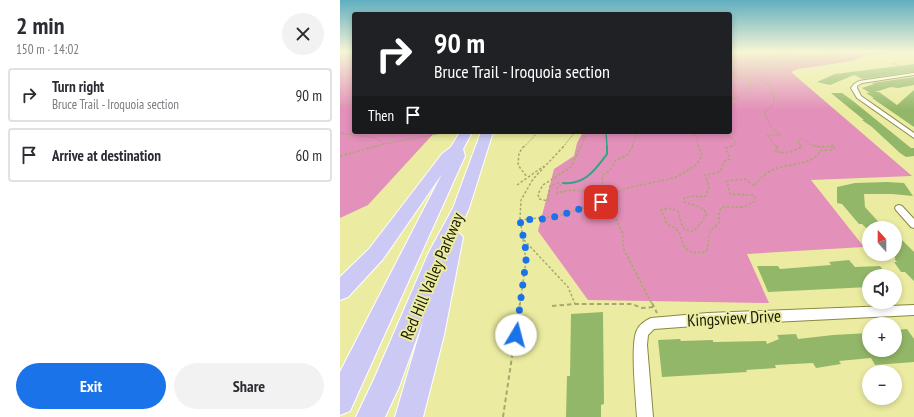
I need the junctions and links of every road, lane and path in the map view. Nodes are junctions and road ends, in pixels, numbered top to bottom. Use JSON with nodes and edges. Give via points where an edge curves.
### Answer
{"nodes":[{"id":1,"x":749,"y":71,"type":"edge"},
{"id":2,"x":914,"y":73,"type":"edge"},
{"id":3,"x":732,"y":76,"type":"edge"},
{"id":4,"x":732,"y":100,"type":"edge"},
{"id":5,"x":352,"y":104,"type":"edge"},
{"id":6,"x":340,"y":105,"type":"edge"},
{"id":7,"x":340,"y":133,"type":"edge"},
{"id":8,"x":433,"y":134,"type":"edge"},
{"id":9,"x":486,"y":134,"type":"edge"},
{"id":10,"x":536,"y":134,"type":"edge"},
{"id":11,"x":574,"y":134,"type":"edge"},
{"id":12,"x":585,"y":134,"type":"edge"},
{"id":13,"x":635,"y":134,"type":"edge"},
{"id":14,"x":695,"y":134,"type":"edge"},
{"id":15,"x":726,"y":134,"type":"edge"},
{"id":16,"x":914,"y":136,"type":"edge"},
{"id":17,"x":461,"y":140,"type":"edge"},
{"id":18,"x":384,"y":144,"type":"junction"},
{"id":19,"x":340,"y":156,"type":"edge"},
{"id":20,"x":549,"y":162,"type":"junction"},
{"id":21,"x":528,"y":177,"type":"junction"},
{"id":22,"x":517,"y":185,"type":"dead end"},
{"id":23,"x":598,"y":202,"type":"junction"},
{"id":24,"x":601,"y":202,"type":"junction"},
{"id":25,"x":461,"y":208,"type":"junction"},
{"id":26,"x":899,"y":208,"type":"dead end"},
{"id":27,"x":520,"y":220,"type":"junction"},
{"id":28,"x":914,"y":225,"type":"edge"},
{"id":29,"x":523,"y":239,"type":"junction"},
{"id":30,"x":340,"y":291,"type":"edge"},
{"id":31,"x":575,"y":304,"type":"junction"},
{"id":32,"x":552,"y":306,"type":"dead end"},
{"id":33,"x":654,"y":307,"type":"junction"},
{"id":34,"x":914,"y":310,"type":"edge"},
{"id":35,"x":662,"y":323,"type":"junction"},
{"id":36,"x":340,"y":401,"type":"edge"},
{"id":37,"x":370,"y":417,"type":"edge"},
{"id":38,"x":409,"y":417,"type":"edge"},
{"id":39,"x":503,"y":417,"type":"edge"},
{"id":40,"x":645,"y":417,"type":"edge"}],
"edges":[{"from":1,"to":15,"type":"path","via":[[747,74],[759,76],[775,95],[774,106],[764,113],[772,128],[781,135],[767,135],[778,148],[775,151],[795,151],[802,147],[798,142],[802,138],[814,146],[835,148],[821,150],[819,156],[809,162],[788,165],[770,172],[754,186],[744,178],[727,181],[730,194],[752,195],[755,201],[742,208],[733,205],[722,207],[718,212],[719,223],[710,231],[707,251],[695,254],[682,245],[680,233],[675,227],[667,224],[661,210],[669,208],[678,211],[685,230],[694,231],[702,222],[707,213],[705,209],[691,206],[684,202],[684,198],[705,197],[709,187],[705,175],[720,172],[725,161],[730,159],[726,148],[736,144]]},
{"from":2,"to":16,"type":"street","via":[[861,82],[856,84],[854,91]]},
{"from":3,"to":4,"type":"path","via":[[746,77],[752,85]]},
{"from":5,"to":6,"type":"path"},
{"from":7,"to":18,"type":"path","via":[[376,138]]},
{"from":8,"to":18,"type":"path"},
{"from":9,"to":25,"type":"highway","name":"Red Hill Valley Parkway"},
{"from":10,"to":21,"type":"path","via":[[522,147],[519,154],[520,171]]},
{"from":11,"to":20,"type":"path"},
{"from":12,"to":23,"type":"path","via":[[576,160],[564,174],[542,186],[538,194],[539,199],[549,201],[550,186],[560,183],[557,193],[569,190],[598,192]]},
{"from":13,"to":24,"type":"path","via":[[635,141],[628,154],[615,161],[611,169],[603,175]]},
{"from":14,"to":24,"type":"path","via":[[702,156],[696,165],[677,177],[628,188]]},
{"from":17,"to":30,"type":"highway","via":[[376,254]]},
{"from":17,"to":36,"type":"highway","name":"Red Hill Valley Parkway","via":[[458,156],[448,178]]},
{"from":18,"to":19,"type":"path"},
{"from":20,"to":21,"type":"path"},
{"from":20,"to":27,"type":"path","via":[[530,183],[521,198]]},
{"from":21,"to":22,"type":"path"},
{"from":23,"to":24,"type":"path"},
{"from":23,"to":27,"type":"path","via":[[558,216]]},
{"from":24,"to":33,"type":"path","via":[[616,219],[623,234],[624,248]]},
{"from":25,"to":37,"type":"highway","name":"Red Hill Valley Parkway","via":[[439,252],[385,387]]},
{"from":25,"to":38,"type":"highway","via":[[432,335]]},
{"from":26,"to":28,"type":"street"},
{"from":27,"to":29,"type":"path"},
{"from":29,"to":31,"type":"path","via":[[568,288]]},
{"from":29,"to":39,"type":"path","via":[[526,261]]},
{"from":31,"to":32,"type":"path"},
{"from":31,"to":33,"type":"path","via":[[632,304],[642,308]]},
{"from":33,"to":35,"type":"path"},
{"from":34,"to":35,"type":"street","name":"Kingsview Drive","via":[[708,318]]},
{"from":35,"to":40,"type":"street","name":"Kingsview Drive","via":[[651,324],[642,332],[640,345]]}]}
